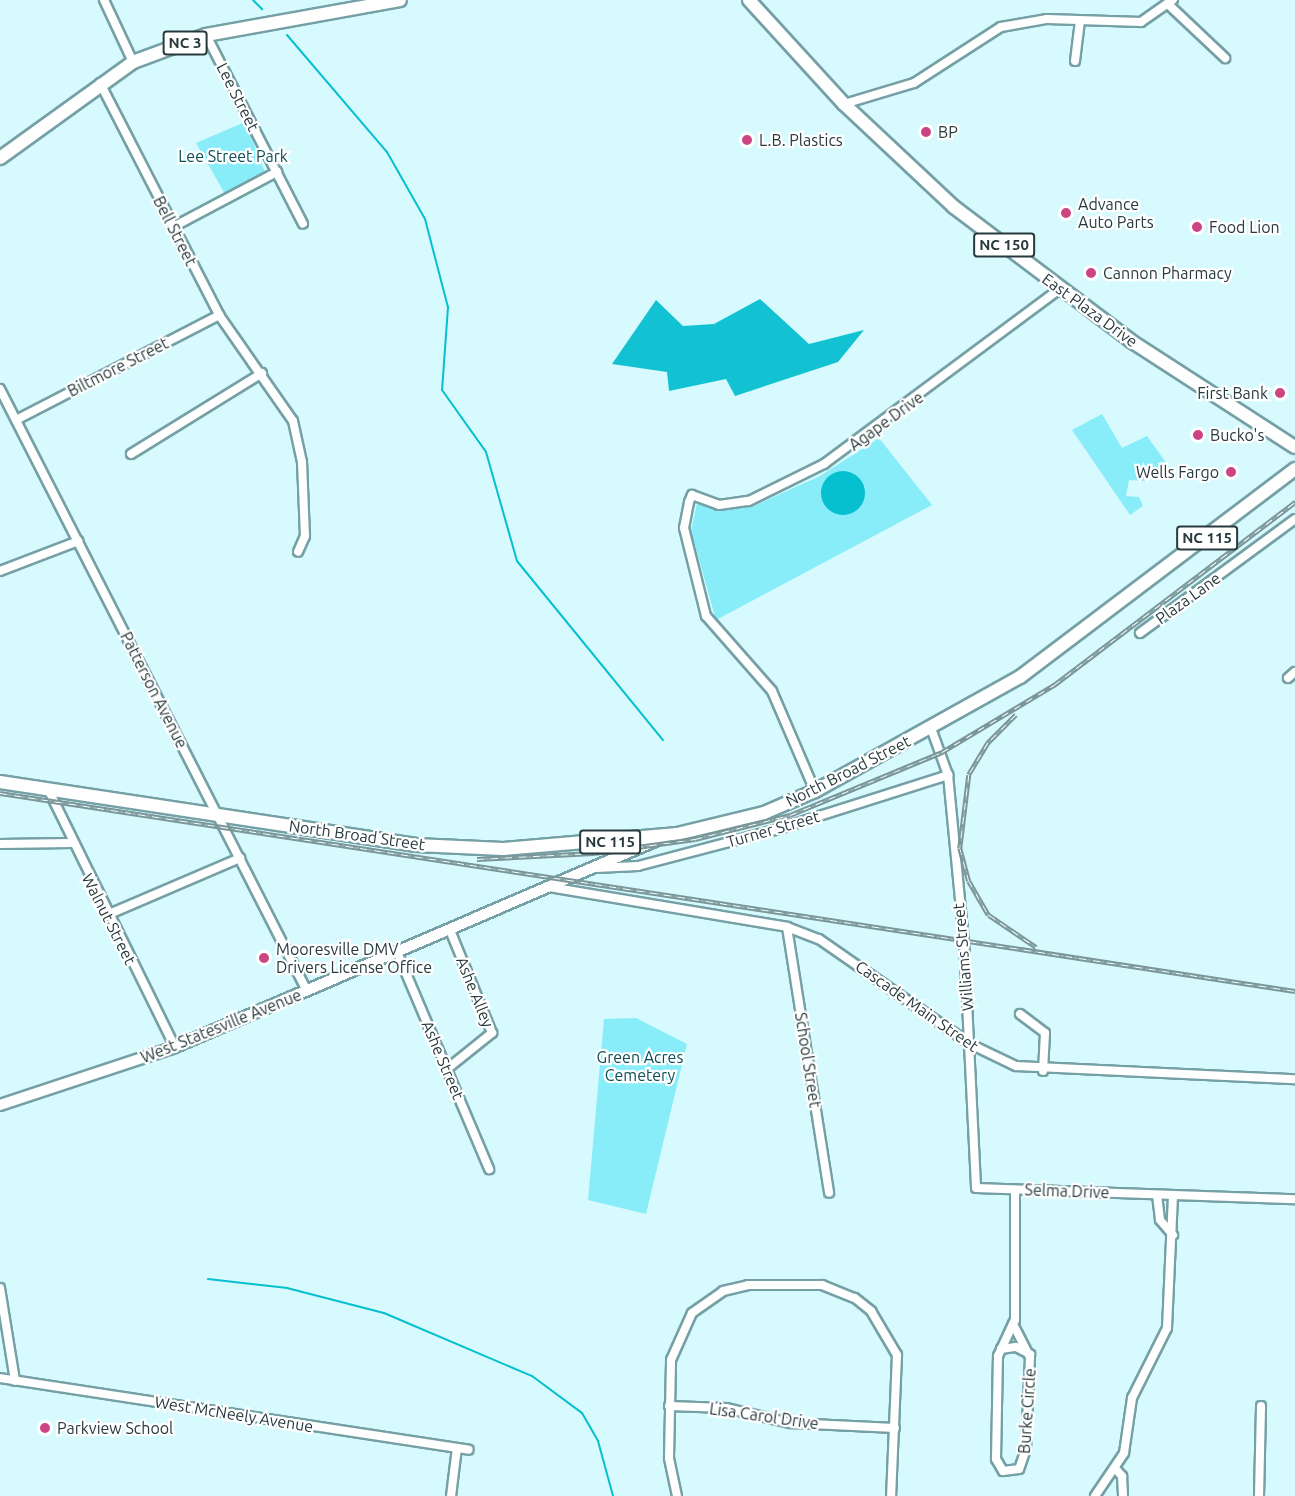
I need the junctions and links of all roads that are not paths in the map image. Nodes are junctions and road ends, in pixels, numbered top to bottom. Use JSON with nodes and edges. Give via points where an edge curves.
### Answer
{"nodes":[{"id":1,"x":104,"y":0,"type":"edge"},
{"id":2,"x":400,"y":0,"type":"edge"},
{"id":3,"x":749,"y":0,"type":"edge"},
{"id":4,"x":1171,"y":3,"type":"edge"},
{"id":5,"x":1080,"y":21,"type":"junction"},
{"id":6,"x":206,"y":35,"type":"junction"},
{"id":7,"x":1225,"y":58,"type":"dead end"},
{"id":8,"x":1075,"y":61,"type":"dead end"},
{"id":9,"x":133,"y":62,"type":"junction"},
{"id":10,"x":100,"y":83,"type":"junction"},
{"id":11,"x":844,"y":104,"type":"junction"},
{"id":12,"x":0,"y":158,"type":"edge"},
{"id":13,"x":277,"y":172,"type":"junction"},
{"id":14,"x":303,"y":224,"type":"dead end"},
{"id":15,"x":173,"y":227,"type":"junction"},
{"id":16,"x":1060,"y":289,"type":"junction"},
{"id":17,"x":219,"y":315,"type":"junction"},
{"id":18,"x":262,"y":373,"type":"junction"},
{"id":19,"x":0,"y":388,"type":"edge"},
{"id":20,"x":16,"y":420,"type":"junction"},
{"id":21,"x":1295,"y":447,"type":"edge"},
{"id":22,"x":130,"y":454,"type":"dead end"},
{"id":23,"x":1295,"y":469,"type":"edge"},
{"id":24,"x":1295,"y":519,"type":"edge"},
{"id":25,"x":78,"y":541,"type":"junction"},
{"id":26,"x":298,"y":552,"type":"dead end"},
{"id":27,"x":0,"y":571,"type":"edge"},
{"id":28,"x":1140,"y":633,"type":"dead end"},
{"id":29,"x":1295,"y":672,"type":"edge"},
{"id":30,"x":1288,"y":678,"type":"dead end"},
{"id":31,"x":931,"y":728,"type":"junction"},
{"id":32,"x":948,"y":775,"type":"junction"},
{"id":33,"x":0,"y":782,"type":"edge"},
{"id":34,"x":48,"y":789,"type":"junction"},
{"id":35,"x":815,"y":791,"type":"junction"},
{"id":36,"x":217,"y":815,"type":"junction"},
{"id":37,"x":669,"y":835,"type":"junction"},
{"id":38,"x":71,"y":843,"type":"junction"},
{"id":39,"x":0,"y":844,"type":"edge"},
{"id":40,"x":240,"y":858,"type":"junction"},
{"id":41,"x":596,"y":868,"type":"junction"},
{"id":42,"x":548,"y":887,"type":"junction"},
{"id":43,"x":107,"y":915,"type":"junction"},
{"id":44,"x":787,"y":927,"type":"junction"},
{"id":45,"x":450,"y":930,"type":"junction"},
{"id":46,"x":397,"y":952,"type":"junction"},
{"id":47,"x":307,"y":991,"type":"junction"},
{"id":48,"x":1020,"y":1014,"type":"dead end"},
{"id":49,"x":970,"y":1044,"type":"junction"},
{"id":50,"x":175,"y":1047,"type":"junction"},
{"id":51,"x":447,"y":1069,"type":"junction"},
{"id":52,"x":1043,"y":1071,"type":"junction"},
{"id":53,"x":1295,"y":1079,"type":"edge"},
{"id":54,"x":0,"y":1105,"type":"edge"},
{"id":55,"x":489,"y":1169,"type":"dead end"},
{"id":56,"x":976,"y":1188,"type":"joint"},
{"id":57,"x":1015,"y":1190,"type":"junction"},
{"id":58,"x":829,"y":1194,"type":"dead end"},
{"id":59,"x":1157,"y":1195,"type":"junction"},
{"id":60,"x":1173,"y":1195,"type":"junction"},
{"id":61,"x":1295,"y":1200,"type":"edge"},
{"id":62,"x":1173,"y":1235,"type":"junction"},
{"id":63,"x":0,"y":1288,"type":"edge"},
{"id":64,"x":1013,"y":1324,"type":"junction"},
{"id":65,"x":1001,"y":1349,"type":"junction"},
{"id":66,"x":1030,"y":1354,"type":"junction"},
{"id":67,"x":0,"y":1378,"type":"edge"},
{"id":68,"x":15,"y":1381,"type":"junction"},
{"id":69,"x":669,"y":1406,"type":"junction"},
{"id":70,"x":1261,"y":1407,"type":"dead end"},
{"id":71,"x":895,"y":1428,"type":"junction"},
{"id":72,"x":457,"y":1449,"type":"junction"},
{"id":73,"x":468,"y":1450,"type":"dead end"},
{"id":74,"x":1115,"y":1468,"type":"junction"},
{"id":75,"x":451,"y":1496,"type":"edge"},
{"id":76,"x":677,"y":1496,"type":"edge"},
{"id":77,"x":891,"y":1496,"type":"edge"},
{"id":78,"x":1095,"y":1496,"type":"edge"},
{"id":79,"x":1123,"y":1496,"type":"edge"},
{"id":80,"x":1259,"y":1496,"type":"edge"}],
"edges":[{"from":1,"to":9,"type":"street"},
{"from":2,"to":6,"type":"main road","number":"NC 3"},
{"from":3,"to":11,"type":"main road","name":"East Plaza Drive","number":"NC 150"},
{"from":4,"to":5,"type":"street","via":[[1141,22]]},
{"from":4,"to":7,"type":"street"},
{"from":5,"to":8,"type":"street"},
{"from":5,"to":11,"type":"street","via":[[1047,19],[1001,27],[914,83]]},
{"from":6,"to":9,"type":"main road","number":"NC 3"},
{"from":6,"to":13,"type":"street","name":"Lee Street"},
{"from":9,"to":10,"type":"main road","number":"NC 3"},
{"from":10,"to":12,"type":"main road","number":"NC 3"},
{"from":10,"to":15,"type":"street","name":"Bell Street"},
{"from":11,"to":16,"type":"main road","name":"East Plaza Drive","number":"NC 150","via":[[954,207]]},
{"from":13,"to":14,"type":"street","name":"Lee Street"},
{"from":13,"to":15,"type":"street"},
{"from":15,"to":17,"type":"street","name":"Bell Street"},
{"from":16,"to":21,"type":"main road","name":"East Plaza Drive","number":"NC 150"},
{"from":16,"to":35,"type":"street","name":"Agape Drive","via":[[824,464],[749,501],[719,505],[692,495],[684,528],[699,600],[717,633],[772,691]]},
{"from":17,"to":18,"type":"street","name":"Bell Street"},
{"from":17,"to":20,"type":"street","name":"Biltmore Street"},
{"from":18,"to":22,"type":"street"},
{"from":18,"to":26,"type":"street","name":"Bell Street","via":[[283,402],[299,441],[305,536]]},
{"from":19,"to":20,"type":"street","name":"Patterson Avenue"},
{"from":20,"to":25,"type":"street","name":"Patterson Avenue"},
{"from":23,"to":31,"type":"main road","name":"North Broad Street","number":"NC 115","via":[[1084,633]]},
{"from":24,"to":28,"type":"street","name":"Plaza Lane"},
{"from":25,"to":27,"type":"street"},
{"from":25,"to":36,"type":"street","name":"Patterson Avenue"},
{"from":29,"to":30,"type":"street"},
{"from":31,"to":32,"type":"street","name":"Williams Street"},
{"from":31,"to":35,"type":"main road","name":"North Broad Street","number":"NC 115"},
{"from":32,"to":41,"type":"street","name":"Turner Street","via":[[775,830],[638,866]]},
{"from":32,"to":49,"type":"street","name":"Williams Street"},
{"from":33,"to":34,"type":"main road","name":"North Broad Street","number":"NC 115"},
{"from":34,"to":36,"type":"main road","name":"North Broad Street","number":"NC 115"},
{"from":34,"to":38,"type":"street","name":"Walnut Street"},
{"from":35,"to":37,"type":"main road","name":"North Broad Street","number":"NC 115","via":[[764,813]]},
{"from":36,"to":37,"type":"main road","name":"North Broad Street","number":"NC 115","via":[[445,847],[503,849]]},
{"from":36,"to":40,"type":"street","name":"Patterson Avenue"},
{"from":37,"to":41,"type":"street","name":"West Statesville Avenue"},
{"from":38,"to":39,"type":"street"},
{"from":38,"to":43,"type":"street","name":"Walnut Street"},
{"from":40,"to":43,"type":"street"},
{"from":40,"to":47,"type":"street","name":"Patterson Avenue"},
{"from":41,"to":42,"type":"street","name":"West Statesville Avenue"},
{"from":42,"to":44,"type":"street","name":"Cascade Main Street"},
{"from":42,"to":45,"type":"street","name":"West Statesville Avenue"},
{"from":43,"to":50,"type":"street","name":"Walnut Street"},
{"from":44,"to":49,"type":"street","name":"Cascade Main Street","via":[[848,958]]},
{"from":44,"to":58,"type":"street","name":"School Street"},
{"from":45,"to":46,"type":"street","name":"West Statesville Avenue"},
{"from":45,"to":51,"type":"street","name":"Ashe Alley","via":[[492,1033]]},
{"from":46,"to":47,"type":"street","name":"West Statesville Avenue"},
{"from":46,"to":51,"type":"street","name":"Ashe Street"},
{"from":47,"to":50,"type":"street","name":"West Statesville Avenue"},
{"from":48,"to":52,"type":"street","via":[[1045,1033]]},
{"from":49,"to":52,"type":"street","name":"Cascade Main Street","via":[[996,1059]]},
{"from":49,"to":56,"type":"street","name":"Williams Street"},
{"from":50,"to":54,"type":"street","name":"West Statesville Avenue"},
{"from":51,"to":55,"type":"street","name":"Ashe Street"},
{"from":52,"to":53,"type":"street","name":"Cascade Main Street"},
{"from":56,"to":57,"type":"street","name":"Selma Drive"},
{"from":57,"to":59,"type":"street","name":"Selma Drive"},
{"from":57,"to":64,"type":"street","name":"Burke Circle"},
{"from":59,"to":60,"type":"street","name":"Selma Drive"},
{"from":59,"to":62,"type":"street","via":[[1160,1220]]},
{"from":60,"to":61,"type":"street","name":"Selma Drive"},
{"from":60,"to":62,"type":"street"},
{"from":62,"to":74,"type":"street","via":[[1169,1320],[1136,1385],[1124,1453]]},
{"from":63,"to":68,"type":"street"},
{"from":64,"to":65,"type":"street","name":"Burke Circle"},
{"from":64,"to":66,"type":"street","name":"Burke Circle"},
{"from":65,"to":66,"type":"street","name":"Burke Circle","via":[[1016,1347]]},
{"from":65,"to":66,"type":"street","name":"Burke Circle","via":[[996,1459],[1003,1471],[1016,1471],[1025,1460]]},
{"from":67,"to":68,"type":"street","name":"West McNeely Avenue"},
{"from":68,"to":72,"type":"street","name":"West McNeely Avenue"},
{"from":69,"to":71,"type":"street","name":"Lisa Carol Drive","via":[[726,1408],[790,1422]]},
{"from":69,"to":71,"type":"street","via":[[677,1343],[692,1313],[706,1300],[748,1285],[822,1285],[855,1298],[885,1331],[897,1355]]},
{"from":69,"to":76,"type":"street","via":[[669,1458]]},
{"from":70,"to":80,"type":"street"},
{"from":71,"to":77,"type":"street"},
{"from":72,"to":73,"type":"street","name":"West McNeely Avenue"},
{"from":72,"to":75,"type":"street"},
{"from":74,"to":78,"type":"street"},
{"from":74,"to":79,"type":"street","via":[[1122,1476]]}]}
